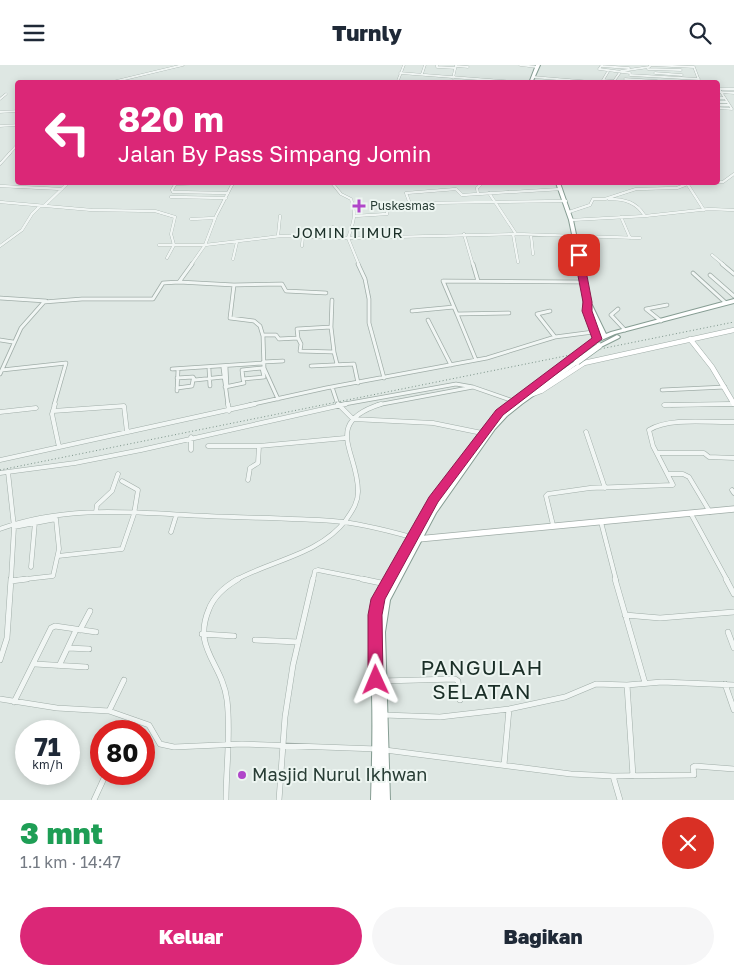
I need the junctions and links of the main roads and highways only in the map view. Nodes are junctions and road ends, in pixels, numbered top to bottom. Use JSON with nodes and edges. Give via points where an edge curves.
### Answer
{"nodes":[{"id":1,"x":537,"y":66,"type":"edge"},
{"id":2,"x":532,"y":80,"type":"edge"},
{"id":3,"x":559,"y":185,"type":"edge"},
{"id":4,"x":587,"y":302,"type":"junction"},
{"id":5,"x":734,"y":303,"type":"edge"},
{"id":6,"x":596,"y":323,"type":"junction"},
{"id":7,"x":600,"y":333,"type":"junction"},
{"id":8,"x":613,"y":333,"type":"junction"},
{"id":9,"x":595,"y":341,"type":"joint"},
{"id":10,"x":599,"y":346,"type":"joint"},
{"id":11,"x":574,"y":361,"type":"junction"},
{"id":12,"x":517,"y":402,"type":"junction"},
{"id":13,"x":414,"y":538,"type":"junction"},
{"id":14,"x":381,"y":749,"type":"junction"},
{"id":15,"x":376,"y":800,"type":"edge"},
{"id":16,"x":385,"y":800,"type":"edge"}],
"edges":[{"from":1,"to":2,"type":"highway"},
{"from":3,"to":4,"type":"highway","via":[[571,219]]},
{"from":4,"to":6,"type":"highway"},
{"from":4,"to":7,"type":"highway","via":[[587,311]]},
{"from":5,"to":8,"type":"highway"},
{"from":5,"to":10,"type":"highway","via":[[614,337]]},
{"from":6,"to":7,"type":"highway"},
{"from":6,"to":8,"type":"highway"},
{"from":7,"to":8,"type":"highway"},
{"from":7,"to":9,"type":"highway"},
{"from":9,"to":11,"type":"highway","bridge":true},
{"from":10,"to":11,"type":"highway","bridge":true},
{"from":11,"to":12,"type":"highway"},
{"from":12,"to":13,"type":"highway","via":[[468,462]]},
{"from":12,"to":13,"type":"highway","via":[[500,412],[482,433],[433,500]]},
{"from":13,"to":14,"type":"highway","via":[[383,609],[384,715]]},
{"from":13,"to":14,"type":"highway","via":[[378,599],[375,615]]},
{"from":14,"to":15,"type":"highway"},
{"from":14,"to":16,"type":"highway"}]}
